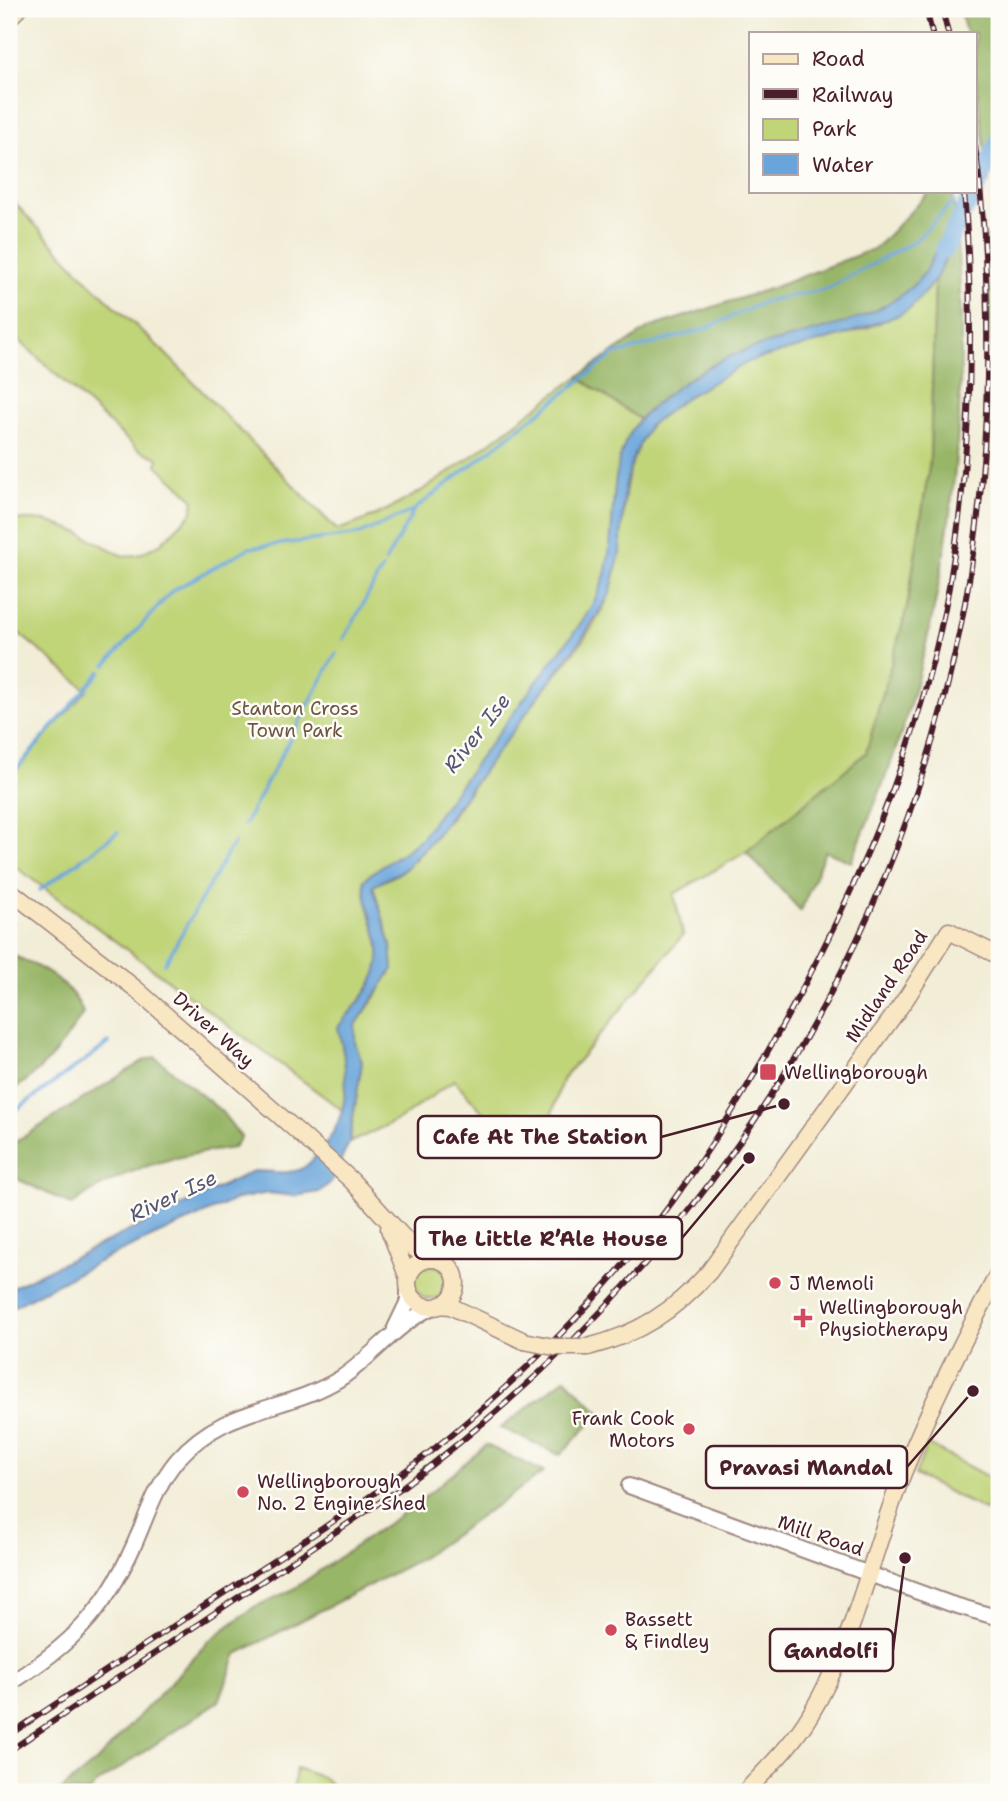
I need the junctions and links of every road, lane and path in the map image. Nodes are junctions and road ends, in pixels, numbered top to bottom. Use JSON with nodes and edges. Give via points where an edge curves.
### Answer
{"nodes":[{"id":1,"x":18,"y":9,"type":"edge"},
{"id":2,"x":9,"y":18,"type":"edge"},
{"id":3,"x":9,"y":890,"type":"edge"},
{"id":4,"x":999,"y":956,"type":"edge"},
{"id":5,"x":379,"y":1212,"type":"junction"},
{"id":6,"x":430,"y":1259,"type":"junction"},
{"id":7,"x":999,"y":1272,"type":"edge"},
{"id":8,"x":408,"y":1283,"type":"junction"},
{"id":9,"x":456,"y":1283,"type":"junction"},
{"id":10,"x":437,"y":1306,"type":"junction"},
{"id":11,"x":476,"y":1319,"type":"junction"},
{"id":12,"x":394,"y":1330,"type":"junction"},
{"id":13,"x":629,"y":1486,"type":"dead end"},
{"id":14,"x":867,"y":1571,"type":"junction"},
{"id":15,"x":999,"y":1618,"type":"edge"},
{"id":16,"x":9,"y":1684,"type":"edge"},
{"id":17,"x":745,"y":1792,"type":"edge"}],
"edges":[{"from":1,"to":2,"type":"main road"},
{"from":3,"to":5,"type":"main road","name":"Driver Way","via":[[136,989],[352,1181]]},
{"from":4,"to":11,"type":"main road","name":"Midland Road","bridge":true,"via":[[950,931],[709,1272],[654,1322],[626,1337],[588,1348],[524,1341]]},
{"from":5,"to":6,"type":"main road","name":"Driver Way"},
{"from":5,"to":8,"type":"main road","name":"Driver Way","via":[[394,1237]]},
{"from":6,"to":8,"type":"main road","via":[[416,1265]]},
{"from":6,"to":9,"type":"main road","via":[[448,1265]]},
{"from":7,"to":14,"type":"main road","via":[[938,1388]]},
{"from":8,"to":10,"type":"main road","via":[[414,1299]]},
{"from":8,"to":12,"type":"street","via":[[408,1301]]},
{"from":9,"to":10,"type":"main road","via":[[452,1296]]},
{"from":9,"to":11,"type":"main road"},
{"from":10,"to":11,"type":"main road","name":"Midland Road","via":[[450,1306]]},
{"from":10,"to":12,"type":"street"},
{"from":12,"to":16,"type":"street","via":[[339,1378],[317,1390],[238,1415],[194,1443],[165,1478],[99,1610],[72,1640]]},
{"from":13,"to":14,"type":"street","name":"Mill Road"},
{"from":14,"to":15,"type":"street","name":"Mill Road"},
{"from":14,"to":17,"type":"main road","via":[[833,1672],[810,1716]]}]}
